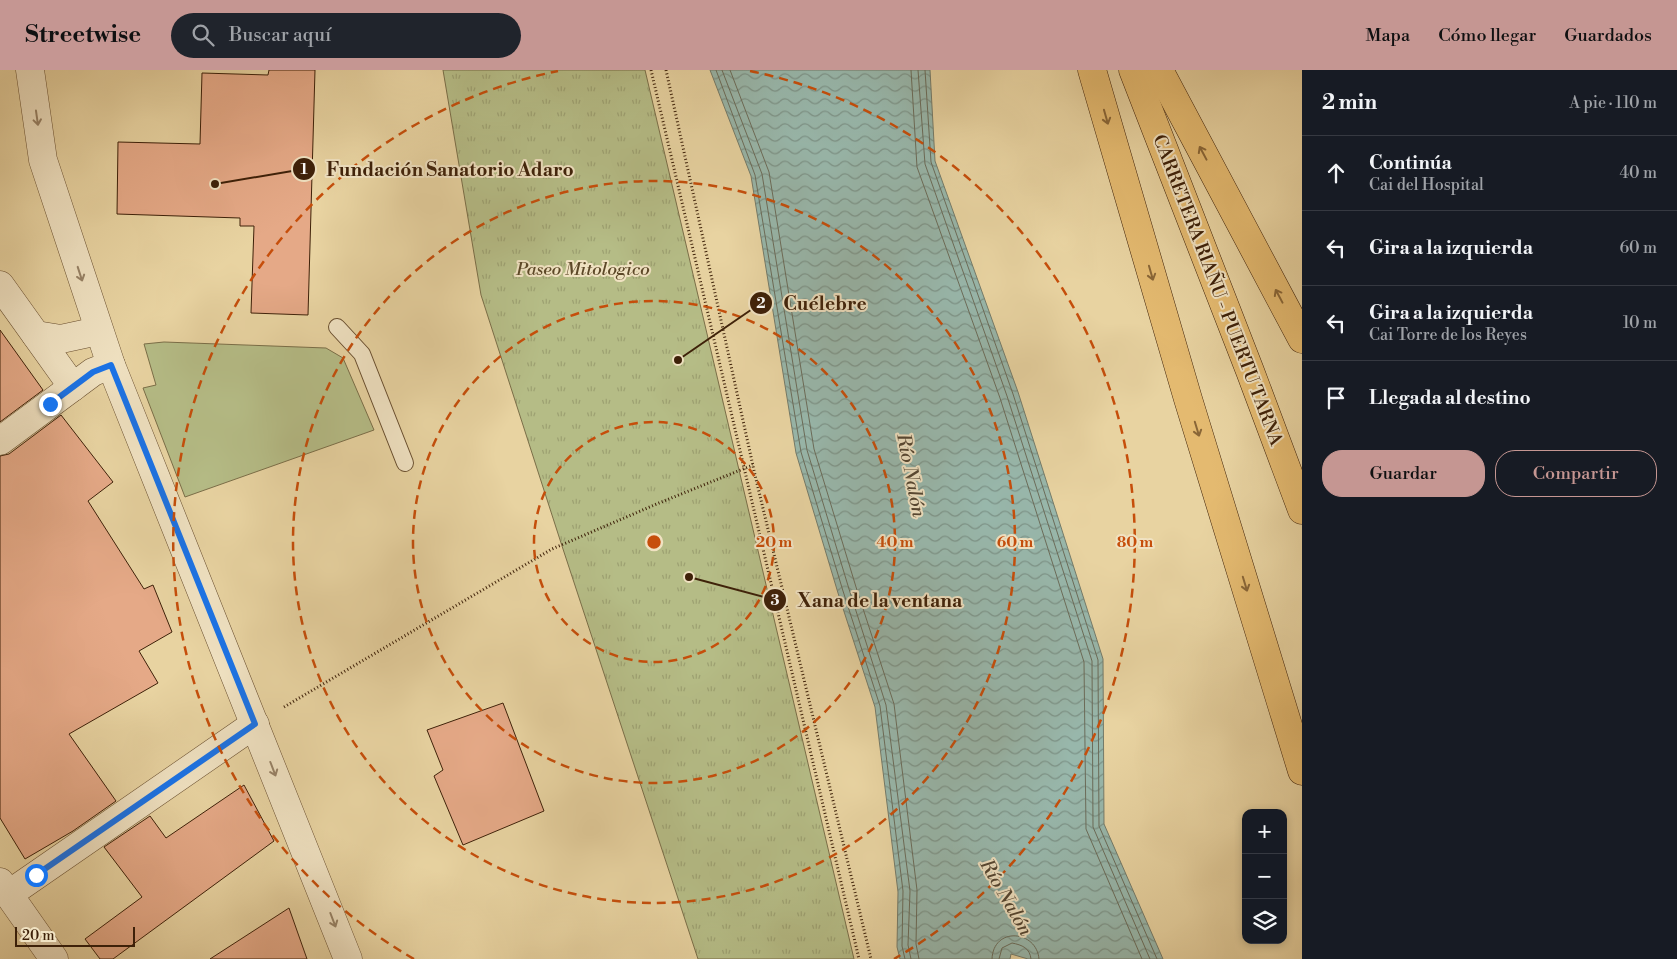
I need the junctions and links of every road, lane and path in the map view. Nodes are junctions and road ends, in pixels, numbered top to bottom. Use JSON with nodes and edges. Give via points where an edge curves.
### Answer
{"nodes":[{"id":1,"x":30,"y":70,"type":"edge"},
{"id":2,"x":652,"y":70,"type":"edge"},
{"id":3,"x":666,"y":70,"type":"edge"},
{"id":4,"x":1092,"y":70,"type":"edge"},
{"id":5,"x":1133,"y":70,"type":"edge"},
{"id":6,"x":1159,"y":70,"type":"edge"},
{"id":7,"x":0,"y":285,"type":"edge"},
{"id":8,"x":337,"y":327,"type":"dead end"},
{"id":9,"x":98,"y":331,"type":"junction"},
{"id":10,"x":36,"y":335,"type":"junction"},
{"id":11,"x":1302,"y":339,"type":"edge"},
{"id":12,"x":111,"y":365,"type":"junction"},
{"id":13,"x":73,"y":387,"type":"junction"},
{"id":14,"x":0,"y":441,"type":"edge"},
{"id":15,"x":405,"y":463,"type":"dead end"},
{"id":16,"x":753,"y":465,"type":"junction"},
{"id":17,"x":744,"y":469,"type":"junction"},
{"id":18,"x":1302,"y":510,"type":"edge"},
{"id":19,"x":255,"y":724,"type":"junction"},
{"id":20,"x":1302,"y":771,"type":"edge"},
{"id":21,"x":4,"y":888,"type":"edge"},
{"id":22,"x":54,"y":959,"type":"edge"},
{"id":23,"x":348,"y":959,"type":"edge"},
{"id":24,"x":859,"y":959,"type":"edge"},
{"id":25,"x":871,"y":959,"type":"edge"}],
"edges":[{"from":1,"to":9,"type":"street","one_way":true,"via":[[43,160]]},
{"from":2,"to":17,"type":"path"},
{"from":3,"to":16,"type":"path"},
{"from":4,"to":20,"type":"main road","one_way":true},
{"from":5,"to":18,"type":"main road","name":"CARRETERA RIAÑU - PUERTU TARNA"},
{"from":11,"to":6,"type":"main road","one_way":true},
{"from":7,"to":10,"type":"street"},
{"from":8,"to":15,"type":"lane","via":[[362,354]]},
{"from":9,"to":10,"type":"street","via":[[62,339]]},
{"from":9,"to":12,"type":"street"},
{"from":10,"to":13,"type":"street"},
{"from":12,"to":13,"type":"street","via":[[93,372]]},
{"from":12,"to":19,"type":"street"},
{"from":13,"to":14,"type":"street"},
{"from":16,"to":17,"type":"path"},
{"from":16,"to":25,"type":"path"},
{"from":17,"to":19,"type":"path","via":[[552,550]]},
{"from":17,"to":24,"type":"path"},
{"from":19,"to":21,"type":"street"},
{"from":19,"to":23,"type":"street","one_way":true},
{"from":21,"to":22,"type":"street"}]}
